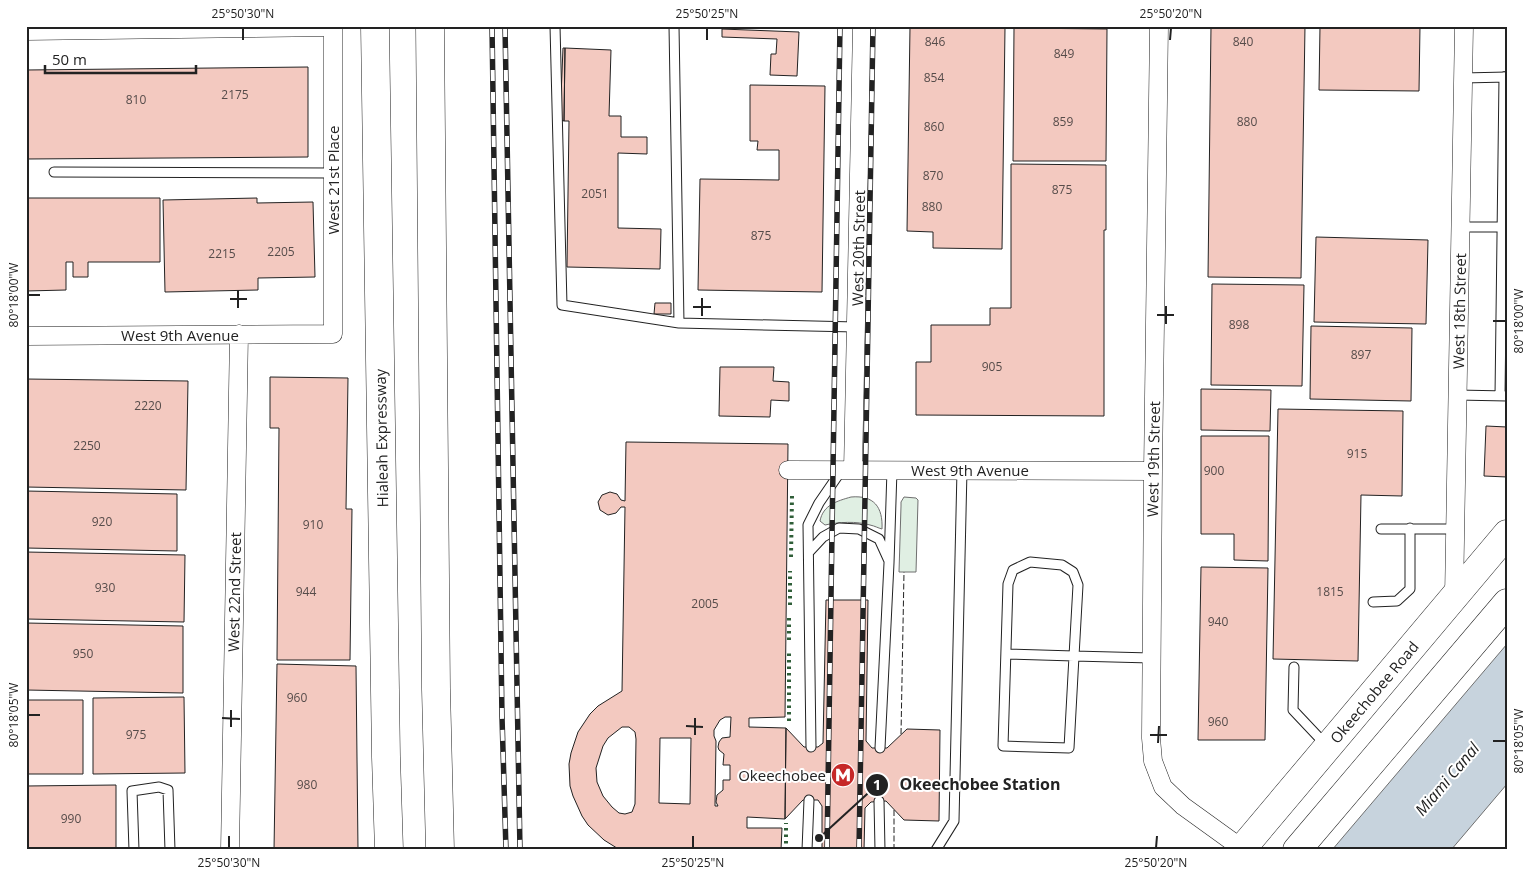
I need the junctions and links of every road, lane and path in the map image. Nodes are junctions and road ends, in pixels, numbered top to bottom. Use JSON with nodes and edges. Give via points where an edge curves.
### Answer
{"nodes":[{"id":1,"x":375,"y":26,"type":"edge"},
{"id":2,"x":430,"y":26,"type":"edge"},
{"id":3,"x":555,"y":26,"type":"edge"},
{"id":4,"x":674,"y":26,"type":"edge"},
{"id":5,"x":862,"y":26,"type":"edge"},
{"id":6,"x":1159,"y":26,"type":"edge"},
{"id":7,"x":1464,"y":26,"type":"edge"},
{"id":8,"x":217,"y":27,"type":"edge"},
{"id":9,"x":334,"y":27,"type":"edge"},
{"id":10,"x":63,"y":28,"type":"edge"},
{"id":11,"x":109,"y":28,"type":"edge"},
{"id":12,"x":158,"y":28,"type":"edge"},
{"id":13,"x":26,"y":32,"type":"edge"},
{"id":14,"x":1505,"y":77,"type":"edge"},
{"id":15,"x":1463,"y":78,"type":"junction"},
{"id":16,"x":54,"y":172,"type":"dead end"},
{"id":17,"x":333,"y":173,"type":"junction"},
{"id":18,"x":1460,"y":226,"type":"junction"},
{"id":19,"x":1502,"y":227,"type":"junction"},
{"id":20,"x":679,"y":323,"type":"junction"},
{"id":21,"x":856,"y":328,"type":"junction"},
{"id":22,"x":239,"y":334,"type":"junction"},
{"id":23,"x":333,"y":334,"type":"joint"},
{"id":24,"x":26,"y":336,"type":"edge"},
{"id":25,"x":1457,"y":395,"type":"junction"},
{"id":26,"x":1503,"y":396,"type":"edge"},
{"id":27,"x":788,"y":470,"type":"dead end"},
{"id":28,"x":847,"y":470,"type":"junction"},
{"id":29,"x":892,"y":470,"type":"junction"},
{"id":30,"x":962,"y":470,"type":"junction"},
{"id":31,"x":1153,"y":471,"type":"junction"},
{"id":32,"x":1381,"y":528,"type":"dead end"},
{"id":33,"x":1410,"y":528,"type":"junction"},
{"id":34,"x":1455,"y":529,"type":"junction"},
{"id":35,"x":1507,"y":534,"type":"edge"},
{"id":36,"x":808,"y":552,"type":"junction"},
{"id":37,"x":890,"y":563,"type":"junction"},
{"id":38,"x":1454,"y":597,"type":"junction"},
{"id":39,"x":1373,"y":602,"type":"dead end"},
{"id":40,"x":1507,"y":603,"type":"edge"},
{"id":41,"x":1006,"y":654,"type":"junction"},
{"id":42,"x":1074,"y":656,"type":"junction"},
{"id":43,"x":1151,"y":658,"type":"junction"},
{"id":44,"x":1294,"y":667,"type":"dead end"},
{"id":45,"x":811,"y":747,"type":"dead end"},
{"id":46,"x":1328,"y":747,"type":"junction"},
{"id":47,"x":880,"y":748,"type":"dead end"},
{"id":48,"x":809,"y":800,"type":"dead end"},
{"id":49,"x":879,"y":802,"type":"dead end"},
{"id":50,"x":1242,"y":849,"type":"edge"},
{"id":51,"x":134,"y":850,"type":"edge"},
{"id":52,"x":170,"y":850,"type":"edge"},
{"id":53,"x":230,"y":850,"type":"edge"},
{"id":54,"x":389,"y":850,"type":"edge"},
{"id":55,"x":440,"y":850,"type":"edge"},
{"id":56,"x":807,"y":850,"type":"edge"},
{"id":57,"x":880,"y":850,"type":"edge"},
{"id":58,"x":936,"y":850,"type":"edge"},
{"id":59,"x":1298,"y":850,"type":"edge"}],
"edges":[{"from":1,"to":54,"type":"main road","name":"Hialeah Expressway"},
{"from":2,"to":55,"type":"main road"},
{"from":3,"to":20,"type":"lane","via":[[562,305]]},
{"from":4,"to":20,"type":"lane"},
{"from":5,"to":21,"type":"street","name":"West 20th Street"},
{"from":6,"to":31,"type":"street","name":"West 19th Street"},
{"from":7,"to":15,"type":"street","name":"West 18th Street"},
{"from":8,"to":9,"type":"street"},
{"from":8,"to":12,"type":"street"},
{"from":9,"to":17,"type":"street","name":"West 21st Place"},
{"from":10,"to":11,"type":"street"},
{"from":10,"to":13,"type":"street"},
{"from":11,"to":12,"type":"street"},
{"from":14,"to":15,"type":"lane"},
{"from":14,"to":19,"type":"lane"},
{"from":15,"to":18,"type":"street","name":"West 18th Street"},
{"from":16,"to":17,"type":"lane"},
{"from":17,"to":23,"type":"street","name":"West 21st Place"},
{"from":18,"to":19,"type":"lane"},
{"from":18,"to":25,"type":"street","name":"West 18th Street"},
{"from":19,"to":26,"type":"lane"},
{"from":20,"to":21,"type":"lane"},
{"from":21,"to":28,"type":"street","name":"West 20th Street"},
{"from":22,"to":23,"type":"street","name":"West 9th Avenue"},
{"from":22,"to":24,"type":"street","name":"West 9th Avenue"},
{"from":22,"to":53,"type":"street","name":"West 22nd Street"},
{"from":25,"to":26,"type":"lane"},
{"from":25,"to":34,"type":"street","name":"West 18th Street"},
{"from":27,"to":28,"type":"street","name":"West 9th Avenue"},
{"from":28,"to":29,"type":"street","name":"West 9th Avenue"},
{"from":28,"to":36,"type":"lane","via":[[819,503],[808,525]]},
{"from":29,"to":30,"type":"street","name":"West 9th Avenue"},
{"from":29,"to":37,"type":"lane"},
{"from":30,"to":31,"type":"street","name":"West 9th Avenue"},
{"from":30,"to":58,"type":"lane","via":[[954,821]]},
{"from":31,"to":43,"type":"street","name":"West 19th Street"},
{"from":32,"to":33,"type":"lane"},
{"from":33,"to":34,"type":"lane"},
{"from":33,"to":39,"type":"lane","via":[[1410,589],[1398,601]]},
{"from":34,"to":38,"type":"street","name":"West 18th Street"},
{"from":35,"to":38,"type":"main road","name":"Okeechobee Road"},
{"from":36,"to":37,"type":"lane","via":[[823,537],[839,528],[859,529],[878,539]]},
{"from":36,"to":45,"type":"lane"},
{"from":37,"to":47,"type":"lane"},
{"from":38,"to":46,"type":"main road","name":"Okeechobee Road"},
{"from":40,"to":59,"type":"main road"},
{"from":41,"to":42,"type":"lane"},
{"from":41,"to":42,"type":"lane","via":[[1008,584],[1013,570],[1030,562],[1062,565],[1073,572],[1078,585]]},
{"from":41,"to":42,"type":"lane","via":[[1003,746],[1069,748]]},
{"from":42,"to":43,"type":"lane"},
{"from":43,"to":50,"type":"street","name":"West 19th Street","via":[[1153,761],[1163,787],[1183,806]]},
{"from":44,"to":46,"type":"lane","via":[[1293,710]]},
{"from":46,"to":50,"type":"main road","name":"Okeechobee Road"},
{"from":48,"to":56,"type":"lane"},
{"from":49,"to":57,"type":"lane"},
{"from":51,"to":52,"type":"lane","via":[[132,791],[159,787],[168,790]]}]}
